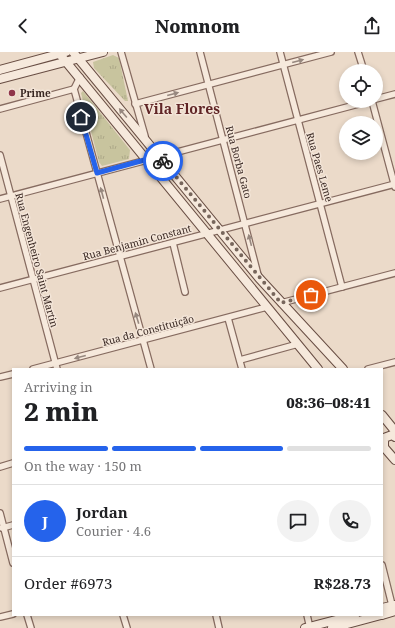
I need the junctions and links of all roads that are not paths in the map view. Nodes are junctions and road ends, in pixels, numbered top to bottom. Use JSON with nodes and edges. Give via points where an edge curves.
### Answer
{"nodes":[{"id":1,"x":103,"y":52,"type":"edge"},
{"id":2,"x":121,"y":52,"type":"edge"},
{"id":3,"x":200,"y":52,"type":"edge"},
{"id":4,"x":280,"y":52,"type":"edge"},
{"id":5,"x":331,"y":52,"type":"edge"},
{"id":6,"x":358,"y":52,"type":"edge"},
{"id":7,"x":61,"y":53,"type":"edge"},
{"id":8,"x":76,"y":55,"type":"edge"},
{"id":9,"x":67,"y":62,"type":"junction"},
{"id":10,"x":362,"y":64,"type":"edge"},
{"id":11,"x":284,"y":65,"type":"junction"},
{"id":12,"x":0,"y":70,"type":"edge"},
{"id":13,"x":80,"y":77,"type":"junction"},
{"id":14,"x":0,"y":79,"type":"edge"},
{"id":15,"x":208,"y":84,"type":"junction"},
{"id":16,"x":74,"y":89,"type":"junction"},
{"id":17,"x":395,"y":94,"type":"edge"},
{"id":18,"x":383,"y":97,"type":"edge"},
{"id":19,"x":135,"y":104,"type":"junction"},
{"id":20,"x":345,"y":108,"type":"edge"},
{"id":21,"x":373,"y":108,"type":"edge"},
{"id":22,"x":0,"y":109,"type":"edge"},
{"id":23,"x":298,"y":121,"type":"junction"},
{"id":24,"x":146,"y":140,"type":"junction"},
{"id":25,"x":224,"y":140,"type":"junction"},
{"id":26,"x":0,"y":155,"type":"edge"},
{"id":27,"x":159,"y":156,"type":"junction"},
{"id":28,"x":146,"y":159,"type":"junction"},
{"id":29,"x":97,"y":173,"type":"junction"},
{"id":30,"x":395,"y":185,"type":"edge"},
{"id":31,"x":11,"y":196,"type":"junction"},
{"id":32,"x":0,"y":199,"type":"edge"},
{"id":33,"x":322,"y":205,"type":"junction"},
{"id":34,"x":246,"y":224,"type":"junction"},
{"id":35,"x":219,"y":230,"type":"junction"},
{"id":36,"x":207,"y":233,"type":"junction"},
{"id":37,"x":173,"y":243,"type":"junction"},
{"id":38,"x":119,"y":256,"type":"junction"},
{"id":39,"x":395,"y":273,"type":"edge"},
{"id":40,"x":259,"y":278,"type":"junction"},
{"id":41,"x":33,"y":279,"type":"junction"},
{"id":42,"x":342,"y":287,"type":"junction"},
{"id":43,"x":0,"y":288,"type":"edge"},
{"id":44,"x":186,"y":292,"type":"dead end"},
{"id":45,"x":281,"y":303,"type":"junction"},
{"id":46,"x":267,"y":307,"type":"junction"},
{"id":47,"x":228,"y":318,"type":"junction"},
{"id":48,"x":144,"y":340,"type":"junction"},
{"id":49,"x":298,"y":344,"type":"junction"},
{"id":50,"x":240,"y":360,"type":"junction"},
{"id":51,"x":395,"y":362,"type":"edge"},
{"id":52,"x":56,"y":366,"type":"edge"},
{"id":53,"x":41,"y":368,"type":"edge"},
{"id":54,"x":151,"y":368,"type":"edge"},
{"id":55,"x":242,"y":368,"type":"edge"},
{"id":56,"x":317,"y":368,"type":"edge"},
{"id":57,"x":342,"y":368,"type":"edge"},
{"id":58,"x":372,"y":368,"type":"edge"},
{"id":59,"x":12,"y":374,"type":"edge"},
{"id":60,"x":0,"y":377,"type":"edge"},
{"id":61,"x":383,"y":416,"type":"edge"},
{"id":62,"x":392,"y":424,"type":"edge"},
{"id":63,"x":395,"y":431,"type":"edge"},
{"id":64,"x":395,"y":437,"type":"edge"},
{"id":65,"x":383,"y":446,"type":"edge"},
{"id":66,"x":395,"y":460,"type":"edge"},
{"id":67,"x":12,"y":463,"type":"edge"},
{"id":68,"x":0,"y":467,"type":"edge"},
{"id":69,"x":0,"y":513,"type":"edge"},
{"id":70,"x":12,"y":525,"type":"edge"},
{"id":71,"x":2,"y":528,"type":"edge"},
{"id":72,"x":12,"y":559,"type":"edge"},
{"id":73,"x":383,"y":568,"type":"edge"},
{"id":74,"x":394,"y":606,"type":"edge"},
{"id":75,"x":383,"y":608,"type":"edge"},
{"id":76,"x":12,"y":614,"type":"edge"},
{"id":77,"x":383,"y":614,"type":"edge"},
{"id":78,"x":27,"y":616,"type":"edge"},
{"id":79,"x":123,"y":616,"type":"edge"},
{"id":80,"x":216,"y":616,"type":"edge"},
{"id":81,"x":307,"y":616,"type":"edge"},
{"id":82,"x":351,"y":616,"type":"edge"},
{"id":83,"x":378,"y":616,"type":"edge"},
{"id":84,"x":0,"y":617,"type":"edge"},
{"id":85,"x":31,"y":628,"type":"edge"},
{"id":86,"x":127,"y":628,"type":"edge"},
{"id":87,"x":219,"y":628,"type":"edge"},
{"id":88,"x":309,"y":628,"type":"edge"},
{"id":89,"x":332,"y":628,"type":"edge"}],
"edges":[{"from":1,"to":8,"type":"main road"},
{"from":2,"to":19,"type":"street"},
{"from":3,"to":15,"type":"street","name":"Rua Borba Gato"},
{"from":4,"to":11,"type":"street","name":"Rua Paes Leme"},
{"from":11,"to":5,"type":"street","one_way":true},
{"from":6,"to":10,"type":"street"},
{"from":7,"to":9,"type":"main road"},
{"from":7,"to":12,"type":"main road"},
{"from":8,"to":9,"type":"main road"},
{"from":24,"to":8,"type":"main road","one_way":true},
{"from":9,"to":13,"type":"main road"},
{"from":9,"to":14,"type":"main road"},
{"from":11,"to":15,"type":"street"},
{"from":11,"to":23,"type":"street","name":"Rua Paes Leme"},
{"from":13,"to":16,"type":"street"},
{"from":13,"to":28,"type":"main road"},
{"from":19,"to":15,"type":"street","one_way":true},
{"from":15,"to":25,"type":"street","name":"Rua Borba Gato"},
{"from":16,"to":22,"type":"street"},
{"from":16,"to":29,"type":"street"},
{"from":17,"to":18,"type":"street"},
{"from":19,"to":24,"type":"street"},
{"from":20,"to":23,"type":"street"},
{"from":21,"to":30,"type":"street"},
{"from":23,"to":25,"type":"street"},
{"from":23,"to":33,"type":"street","name":"Rua Paes Leme"},
{"from":24,"to":27,"type":"main road"},
{"from":25,"to":27,"type":"street"},
{"from":25,"to":34,"type":"street","name":"Rua Borba Gato"},
{"from":26,"to":31,"type":"street","name":"Rua Engenheiro Saint Martin"},
{"from":27,"to":28,"type":"street"},
{"from":27,"to":35,"type":"main road"},
{"from":28,"to":29,"type":"street"},
{"from":28,"to":36,"type":"main road"},
{"from":29,"to":31,"type":"street"},
{"from":38,"to":29,"type":"street","one_way":true},
{"from":30,"to":33,"type":"street","name":"Rua Benjamin Constant"},
{"from":31,"to":32,"type":"street"},
{"from":31,"to":41,"type":"street","name":"Rua Engenheiro Saint Martin"},
{"from":33,"to":34,"type":"street","name":"Rua Benjamin Constant"},
{"from":33,"to":42,"type":"street","name":"Rua Paes Leme"},
{"from":34,"to":35,"type":"street","name":"Rua Benjamin Constant"},
{"from":40,"to":34,"type":"street","name":"Rua Borba Gato","one_way":true},
{"from":35,"to":36,"type":"street","name":"Rua Benjamin Constant"},
{"from":35,"to":40,"type":"main road"},
{"from":36,"to":37,"type":"street","name":"Rua Benjamin Constant"},
{"from":36,"to":46,"type":"main road"},
{"from":37,"to":38,"type":"street","name":"Rua Benjamin Constant"},
{"from":37,"to":44,"type":"street"},
{"from":38,"to":41,"type":"street","name":"Rua Benjamin Constant"},
{"from":48,"to":38,"type":"street","one_way":true},
{"from":39,"to":42,"type":"street"},
{"from":40,"to":45,"type":"main road"},
{"from":41,"to":43,"type":"street","name":"Rua Benjamin Constant"},
{"from":41,"to":52,"type":"street","name":"Rua Engenheiro Saint Martin"},
{"from":42,"to":45,"type":"street"},
{"from":45,"to":57,"type":"main road"},
{"from":46,"to":47,"type":"street","name":"Rua da Constituição"},
{"from":46,"to":49,"type":"main road"},
{"from":47,"to":48,"type":"street","name":"Rua da Constituição"},
{"from":47,"to":50,"type":"street"},
{"from":48,"to":52,"type":"street","name":"Rua da Constituição","one_way":true},
{"from":48,"to":54,"type":"street"},
{"from":49,"to":50,"type":"street"},
{"from":49,"to":56,"type":"main road"},
{"from":50,"to":55,"type":"street"},
{"from":51,"to":58,"type":"street"},
{"from":52,"to":53,"type":"street","name":"Rua da Constituição"},
{"from":59,"to":60,"type":"street"},
{"from":61,"to":62,"type":"main road"},
{"from":62,"to":63,"type":"main road"},
{"from":64,"to":65,"type":"main road","via":[[392,435],[384,438]]},
{"from":65,"to":66,"type":"main road"},
{"from":67,"to":68,"type":"street"},
{"from":69,"to":71,"type":"street"},
{"from":70,"to":71,"type":"street"},
{"from":71,"to":72,"type":"street"},
{"from":73,"to":74,"type":"street"},
{"from":74,"to":75,"type":"main road"},
{"from":74,"to":77,"type":"main road"},
{"from":76,"to":84,"type":"street"},
{"from":78,"to":85,"type":"street"},
{"from":79,"to":86,"type":"street"},
{"from":80,"to":87,"type":"street"},
{"from":81,"to":88,"type":"street"},
{"from":82,"to":88,"type":"main road"},
{"from":83,"to":89,"type":"main road"}]}
